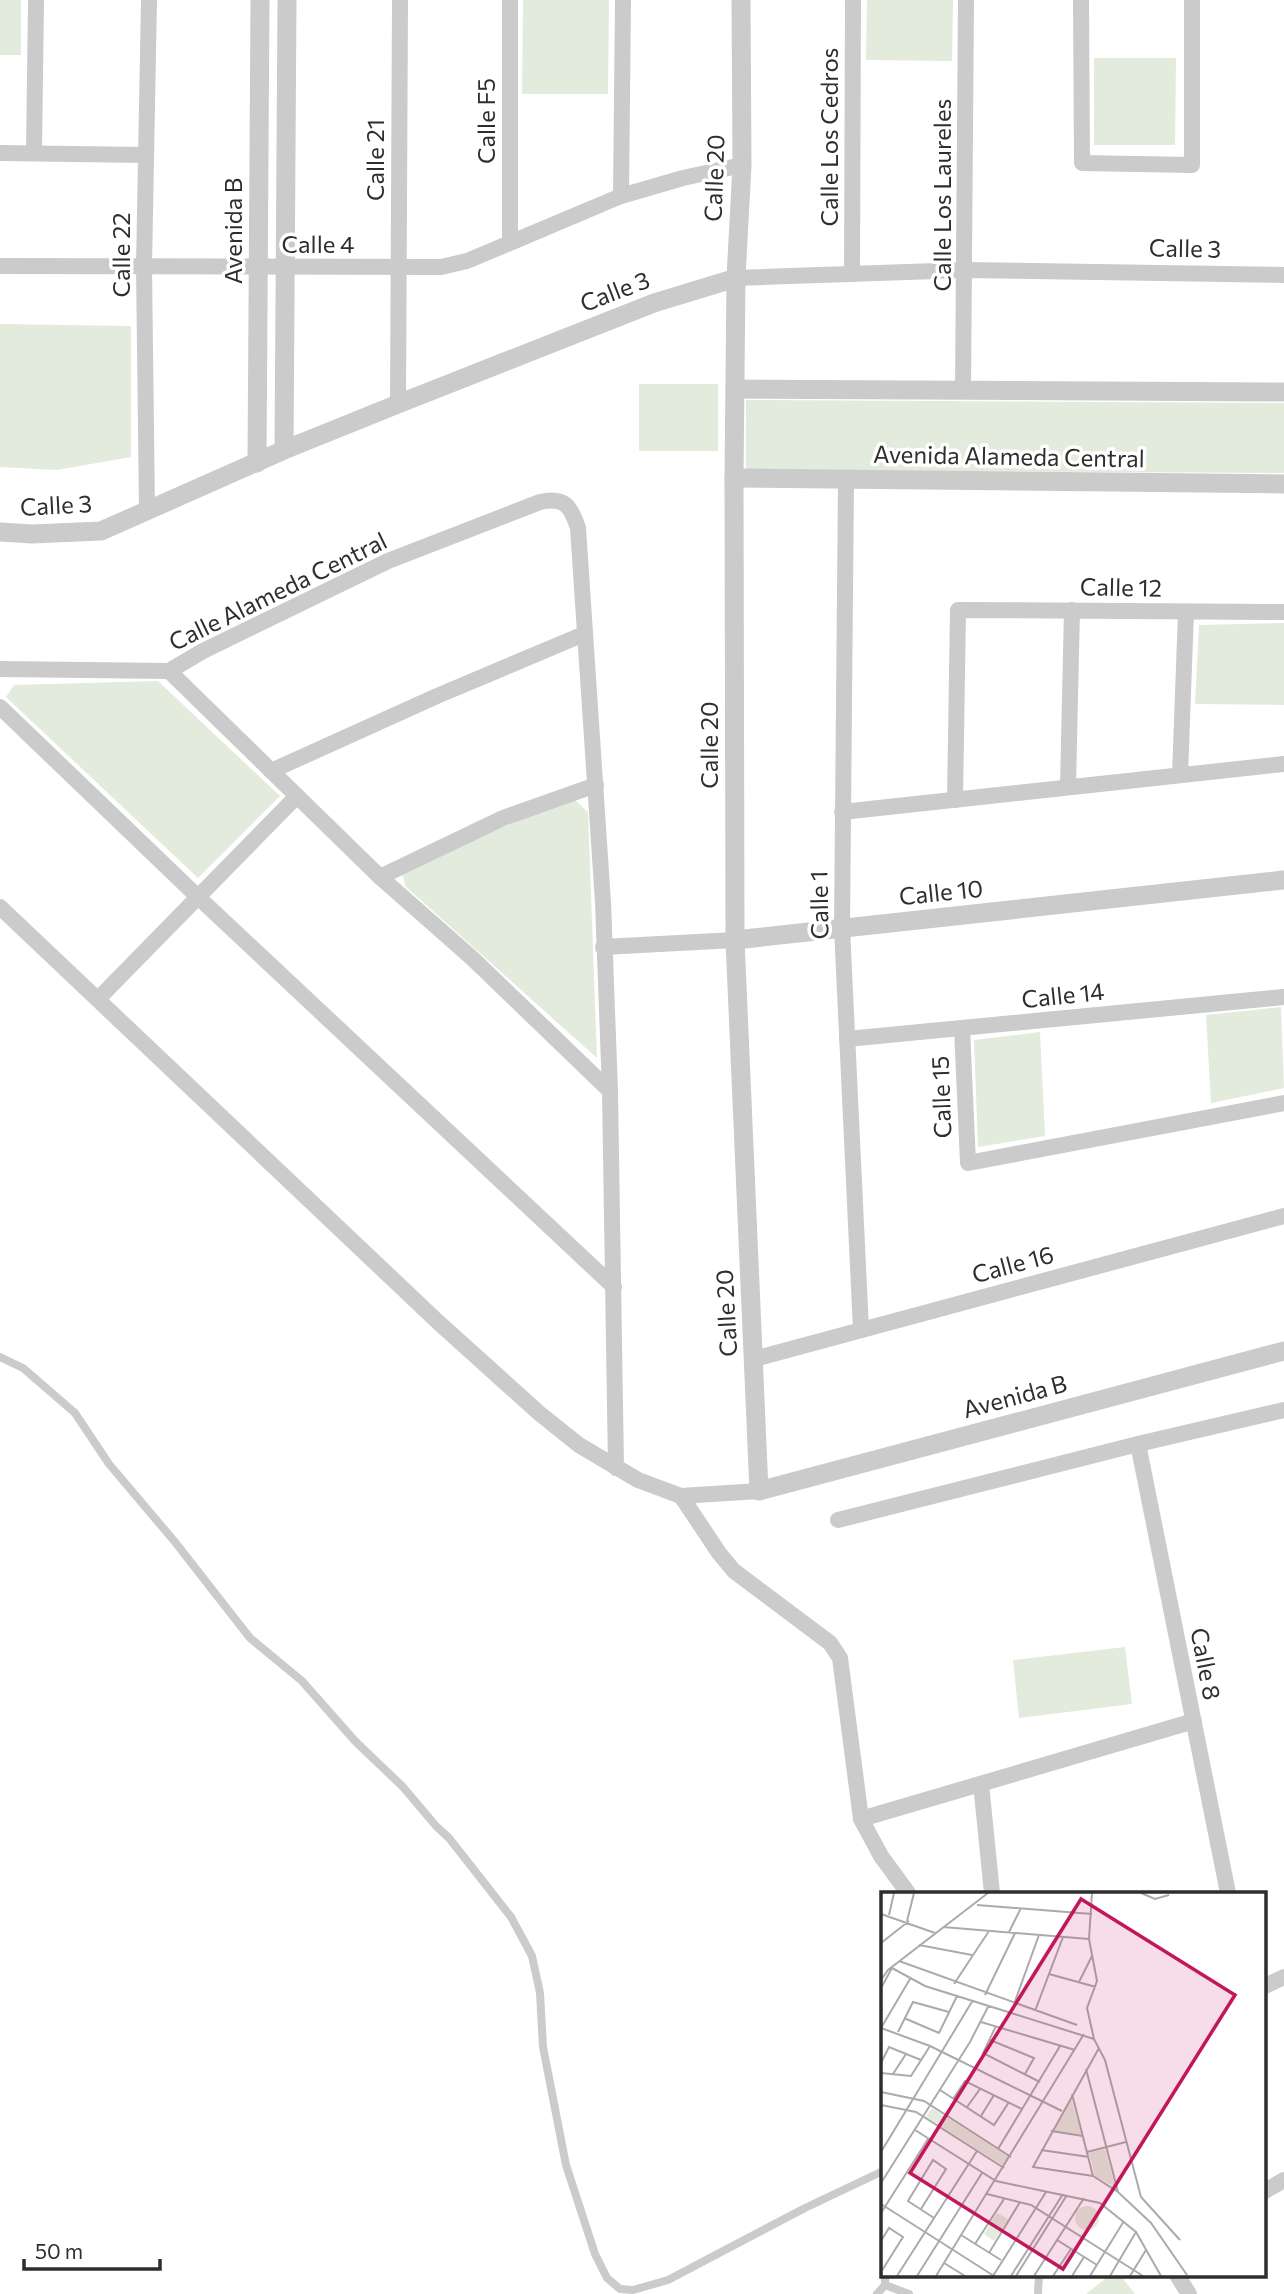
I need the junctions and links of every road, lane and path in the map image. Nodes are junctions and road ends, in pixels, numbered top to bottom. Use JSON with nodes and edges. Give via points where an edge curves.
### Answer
{"nodes":[{"id":1,"x":36,"y":0,"type":"edge"},
{"id":2,"x":149,"y":0,"type":"edge"},
{"id":3,"x":260,"y":0,"type":"edge"},
{"id":4,"x":287,"y":0,"type":"edge"},
{"id":5,"x":400,"y":0,"type":"edge"},
{"id":6,"x":510,"y":0,"type":"edge"},
{"id":7,"x":623,"y":0,"type":"edge"},
{"id":8,"x":741,"y":0,"type":"edge"},
{"id":9,"x":853,"y":0,"type":"edge"},
{"id":10,"x":967,"y":0,"type":"edge"},
{"id":11,"x":1081,"y":0,"type":"edge"},
{"id":12,"x":1192,"y":0,"type":"edge"},
{"id":13,"x":0,"y":153,"type":"edge"},
{"id":14,"x":34,"y":153,"type":"junction"},
{"id":15,"x":146,"y":155,"type":"junction"},
{"id":16,"x":742,"y":165,"type":"junction"},
{"id":17,"x":621,"y":196,"type":"junction"},
{"id":18,"x":510,"y":242,"type":"junction"},
{"id":19,"x":0,"y":266,"type":"edge"},
{"id":20,"x":144,"y":266,"type":"junction"},
{"id":21,"x":258,"y":267,"type":"junction"},
{"id":22,"x":285,"y":267,"type":"junction"},
{"id":23,"x":399,"y":268,"type":"junction"},
{"id":24,"x":965,"y":271,"type":"junction"},
{"id":25,"x":852,"y":274,"type":"junction"},
{"id":26,"x":1284,"y":275,"type":"edge"},
{"id":27,"x":736,"y":278,"type":"junction"},
{"id":28,"x":735,"y":389,"type":"junction"},
{"id":29,"x":963,"y":390,"type":"junction"},
{"id":30,"x":1284,"y":392,"type":"edge"},
{"id":31,"x":398,"y":404,"type":"junction"},
{"id":32,"x":284,"y":450,"type":"junction"},
{"id":33,"x":257,"y":463,"type":"junction"},
{"id":34,"x":734,"y":478,"type":"junction"},
{"id":35,"x":846,"y":480,"type":"junction"},
{"id":36,"x":1284,"y":484,"type":"edge"},
{"id":37,"x":147,"y":511,"type":"junction"},
{"id":38,"x":0,"y":532,"type":"edge"},
{"id":39,"x":1072,"y":610,"type":"junction"},
{"id":40,"x":1186,"y":611,"type":"junction"},
{"id":41,"x":1284,"y":612,"type":"edge"},
{"id":42,"x":584,"y":634,"type":"junction"},
{"id":43,"x":0,"y":669,"type":"edge"},
{"id":44,"x":169,"y":671,"type":"junction"},
{"id":45,"x":0,"y":707,"type":"edge"},
{"id":46,"x":1284,"y":764,"type":"edge"},
{"id":47,"x":271,"y":771,"type":"junction"},
{"id":48,"x":1180,"y":775,"type":"junction"},
{"id":49,"x":596,"y":785,"type":"junction"},
{"id":50,"x":1068,"y":787,"type":"junction"},
{"id":51,"x":297,"y":796,"type":"junction"},
{"id":52,"x":956,"y":800,"type":"junction"},
{"id":53,"x":842,"y":812,"type":"junction"},
{"id":54,"x":380,"y":877,"type":"junction"},
{"id":55,"x":1284,"y":880,"type":"edge"},
{"id":56,"x":198,"y":897,"type":"junction"},
{"id":57,"x":0,"y":906,"type":"edge"},
{"id":58,"x":842,"y":928,"type":"junction"},
{"id":59,"x":735,"y":940,"type":"junction"},
{"id":60,"x":603,"y":947,"type":"junction"},
{"id":61,"x":1284,"y":997,"type":"edge"},
{"id":62,"x":98,"y":999,"type":"junction"},
{"id":63,"x":962,"y":1028,"type":"junction"},
{"id":64,"x":847,"y":1039,"type":"junction"},
{"id":65,"x":610,"y":1091,"type":"junction"},
{"id":66,"x":1284,"y":1104,"type":"edge"},
{"id":67,"x":1284,"y":1216,"type":"edge"},
{"id":68,"x":614,"y":1287,"type":"junction"},
{"id":69,"x":861,"y":1330,"type":"junction"},
{"id":70,"x":1284,"y":1350,"type":"edge"},
{"id":71,"x":0,"y":1357,"type":"edge"},
{"id":72,"x":754,"y":1359,"type":"junction"},
{"id":73,"x":1284,"y":1410,"type":"edge"},
{"id":74,"x":1138,"y":1444,"type":"junction"},
{"id":75,"x":616,"y":1468,"type":"junction"},
{"id":76,"x":759,"y":1490,"type":"junction"},
{"id":77,"x":681,"y":1496,"type":"junction"},
{"id":78,"x":838,"y":1520,"type":"dead end"},
{"id":79,"x":1194,"y":1721,"type":"junction"},
{"id":80,"x":981,"y":1784,"type":"junction"},
{"id":81,"x":862,"y":1819,"type":"junction"},
{"id":82,"x":907,"y":1892,"type":"edge"},
{"id":83,"x":992,"y":1892,"type":"edge"},
{"id":84,"x":1228,"y":1892,"type":"edge"},
{"id":85,"x":1284,"y":1976,"type":"edge"},
{"id":86,"x":1266,"y":1985,"type":"edge"},
{"id":87,"x":881,"y":2172,"type":"edge"},
{"id":88,"x":1284,"y":2180,"type":"edge"},
{"id":89,"x":1266,"y":2189,"type":"edge"},
{"id":90,"x":885,"y":2276,"type":"edge"},
{"id":91,"x":1039,"y":2276,"type":"edge"},
{"id":92,"x":1178,"y":2276,"type":"edge"},
{"id":93,"x":885,"y":2285,"type":"junction"},
{"id":94,"x":877,"y":2294,"type":"edge"},
{"id":95,"x":909,"y":2294,"type":"edge"},
{"id":96,"x":1038,"y":2294,"type":"edge"},
{"id":97,"x":1189,"y":2294,"type":"edge"}],
"edges":[{"from":1,"to":14,"type":"street"},
{"from":2,"to":15,"type":"street","name":"Calle 22"},
{"from":3,"to":21,"type":"street","name":"Avenida B"},
{"from":4,"to":22,"type":"street"},
{"from":5,"to":23,"type":"street","name":"Calle 21"},
{"from":6,"to":18,"type":"street","name":"Calle F5"},
{"from":7,"to":17,"type":"street"},
{"from":8,"to":16,"type":"street","name":"Calle 20"},
{"from":9,"to":25,"type":"street","name":"Calle Los Cedros"},
{"from":10,"to":24,"type":"street","name":"Calle Los Laureles"},
{"from":11,"to":12,"type":"street","via":[[1082,163],[1192,165]]},
{"from":13,"to":14,"type":"street"},
{"from":14,"to":15,"type":"street"},
{"from":15,"to":20,"type":"street","name":"Calle 22"},
{"from":16,"to":17,"type":"street","name":"Calle 4"},
{"from":16,"to":27,"type":"street","name":"Calle 20"},
{"from":17,"to":18,"type":"street","name":"Calle 4"},
{"from":18,"to":23,"type":"street","name":"Calle 4","via":[[467,261]]},
{"from":19,"to":20,"type":"street","name":"Calle 4"},
{"from":20,"to":21,"type":"street","name":"Calle 4"},
{"from":20,"to":37,"type":"street","name":"Calle 22"},
{"from":21,"to":22,"type":"street","name":"Calle 4"},
{"from":21,"to":33,"type":"street","name":"Avenida B"},
{"from":22,"to":23,"type":"street","name":"Calle 4"},
{"from":22,"to":32,"type":"street"},
{"from":23,"to":31,"type":"street","name":"Calle 21"},
{"from":24,"to":25,"type":"street","name":"Calle 3"},
{"from":24,"to":26,"type":"street","name":"Calle 3"},
{"from":24,"to":29,"type":"street","name":"Calle Los Laureles"},
{"from":25,"to":27,"type":"street","name":"Calle 3"},
{"from":27,"to":28,"type":"street","name":"Calle 20"},
{"from":27,"to":31,"type":"street","name":"Calle 3","via":[[654,303]]},
{"from":28,"to":29,"type":"street"},
{"from":28,"to":34,"type":"street","name":"Calle 20"},
{"from":29,"to":30,"type":"street"},
{"from":31,"to":32,"type":"street","name":"Calle 3"},
{"from":32,"to":33,"type":"street","name":"Calle 3"},
{"from":33,"to":37,"type":"street","name":"Calle 3"},
{"from":34,"to":35,"type":"street","name":"Avenida Alameda Central"},
{"from":34,"to":59,"type":"street","name":"Calle 20"},
{"from":35,"to":36,"type":"street","name":"Avenida Alameda Central"},
{"from":35,"to":53,"type":"street","name":"Calle 1"},
{"from":37,"to":38,"type":"street","name":"Calle 3","via":[[101,530]]},
{"from":39,"to":40,"type":"street","name":"Calle 12"},
{"from":39,"to":50,"type":"street"},
{"from":39,"to":52,"type":"street","name":"Calle 12","via":[[957,610]]},
{"from":40,"to":41,"type":"street","name":"Calle 12"},
{"from":40,"to":48,"type":"street"},
{"from":42,"to":44,"type":"street","name":"Calle Alameda Central","via":[[578,528],[572,511],[552,499],[388,561]]},
{"from":42,"to":47,"type":"street"},
{"from":42,"to":49,"type":"street"},
{"from":43,"to":44,"type":"street","name":"Calle Alameda Central"},
{"from":44,"to":47,"type":"street"},
{"from":45,"to":56,"type":"street"},
{"from":46,"to":48,"type":"street"},
{"from":47,"to":51,"type":"street"},
{"from":48,"to":50,"type":"street"},
{"from":49,"to":54,"type":"street","via":[[503,818]]},
{"from":49,"to":60,"type":"street"},
{"from":50,"to":52,"type":"street"},
{"from":51,"to":54,"type":"street"},
{"from":51,"to":56,"type":"street"},
{"from":52,"to":53,"type":"street"},
{"from":53,"to":58,"type":"street","name":"Calle 1"},
{"from":54,"to":65,"type":"street"},
{"from":55,"to":58,"type":"street","name":"Calle 10"},
{"from":56,"to":62,"type":"street"},
{"from":56,"to":68,"type":"street"},
{"from":57,"to":62,"type":"street"},
{"from":58,"to":59,"type":"street","name":"Calle 10"},
{"from":58,"to":64,"type":"street","name":"Calle 1"},
{"from":59,"to":60,"type":"street","name":"Calle 10"},
{"from":59,"to":72,"type":"street","name":"Calle 20"},
{"from":60,"to":65,"type":"street"},
{"from":61,"to":63,"type":"street","name":"Calle 14"},
{"from":62,"to":75,"type":"street","via":[[448,1331],[539,1413]]},
{"from":63,"to":64,"type":"street","name":"Calle 14"},
{"from":63,"to":66,"type":"street","name":"Calle 15","via":[[968,1163]]},
{"from":64,"to":69,"type":"street","name":"Calle 1"},
{"from":65,"to":68,"type":"street"},
{"from":67,"to":69,"type":"street","name":"Calle 16"},
{"from":68,"to":75,"type":"street"},
{"from":69,"to":72,"type":"street","name":"Calle 16"},
{"from":70,"to":76,"type":"street","name":"Avenida B"},
{"from":71,"to":87,"type":"lane","via":[[23,1368],[75,1413],[109,1464],[250,1638],[302,1681],[403,1787],[511,1917],[532,1956],[540,1993],[543,2048],[566,2165],[607,2278],[620,2289],[633,2290],[668,2280]]},
{"from":72,"to":76,"type":"street","name":"Calle 20"},
{"from":73,"to":74,"type":"street"},
{"from":74,"to":78,"type":"street"},
{"from":74,"to":79,"type":"street","name":"Calle 8"},
{"from":75,"to":77,"type":"street"},
{"from":76,"to":77,"type":"street"},
{"from":77,"to":81,"type":"street","via":[[728,1564],[830,1643],[841,1658]]},
{"from":79,"to":80,"type":"street"},
{"from":79,"to":84,"type":"street","name":"Calle 8"},
{"from":80,"to":81,"type":"street"},
{"from":80,"to":83,"type":"street"},
{"from":81,"to":82,"type":"street"},
{"from":85,"to":86,"type":"street"},
{"from":88,"to":89,"type":"street"},
{"from":90,"to":93,"type":"lane"},
{"from":91,"to":96,"type":"lane"},
{"from":92,"to":97,"type":"street"},
{"from":93,"to":94,"type":"lane"},
{"from":93,"to":95,"type":"lane"}]}
